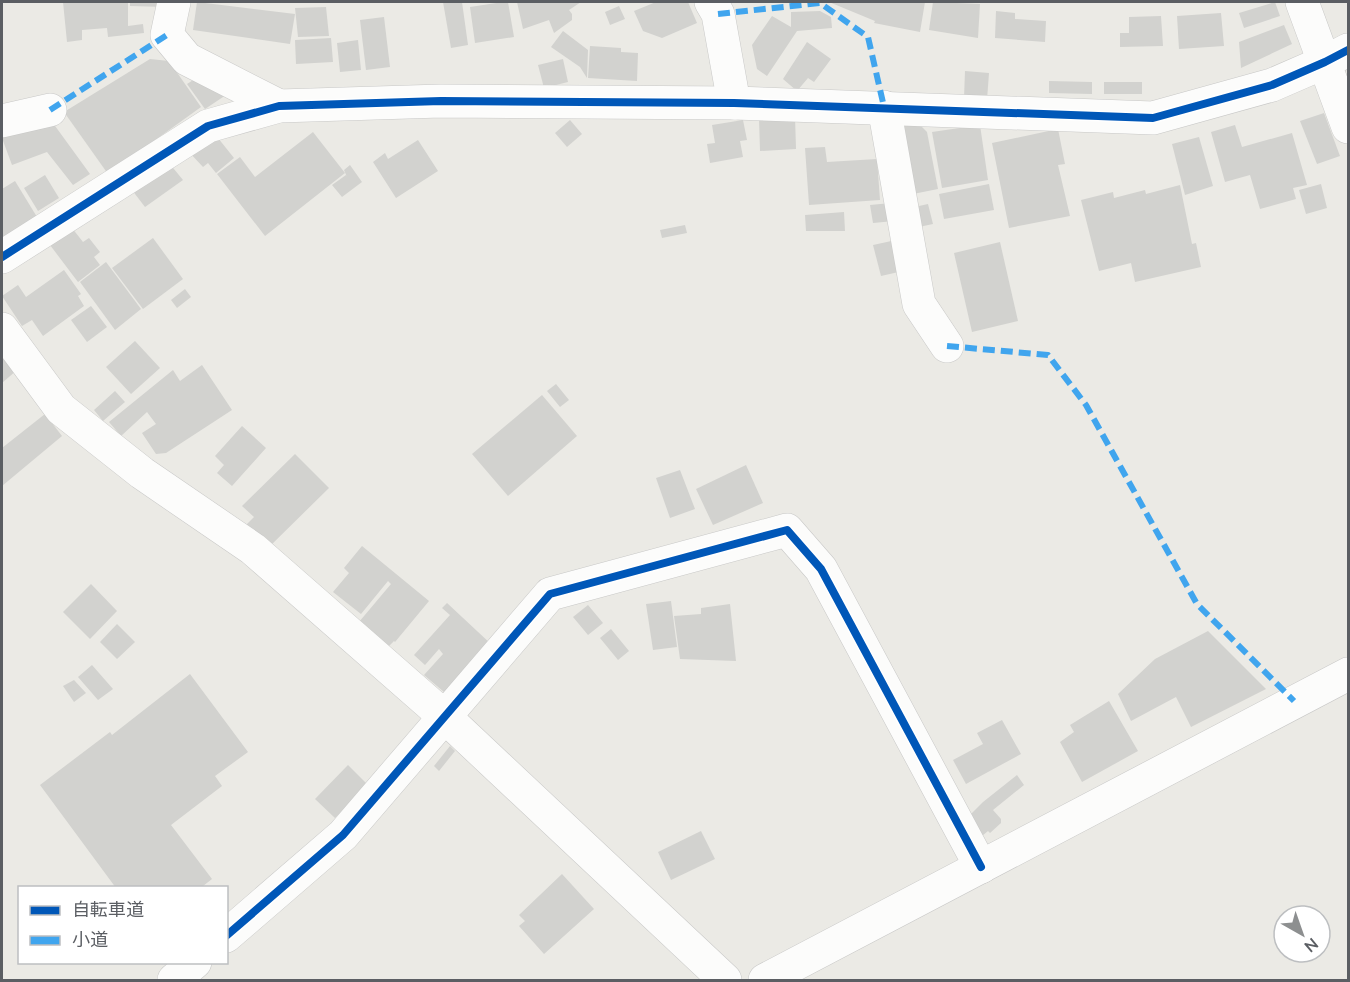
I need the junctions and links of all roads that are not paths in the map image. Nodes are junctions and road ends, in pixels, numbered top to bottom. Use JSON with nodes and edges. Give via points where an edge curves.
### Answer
{"nodes":[{"id":1,"x":174,"y":2,"type":"edge"},
{"id":2,"x":711,"y":2,"type":"edge"},
{"id":3,"x":1302,"y":2,"type":"edge"},
{"id":4,"x":1337,"y":56,"type":"edge"},
{"id":5,"x":734,"y":103,"type":"junction"},
{"id":6,"x":279,"y":106,"type":"junction"},
{"id":7,"x":885,"y":107,"type":"junction"},
{"id":8,"x":50,"y":110,"type":"dead end"},
{"id":9,"x":2,"y":122,"type":"edge"},
{"id":10,"x":1348,"y":127,"type":"edge"},
{"id":11,"x":2,"y":257,"type":"edge"},
{"id":12,"x":2,"y":329,"type":"edge"},
{"id":13,"x":947,"y":346,"type":"dead end"},
{"id":14,"x":1348,"y":674,"type":"edge"},
{"id":15,"x":445,"y":717,"type":"junction"},
{"id":16,"x":981,"y":867,"type":"junction"},
{"id":17,"x":228,"y":934,"type":"edge"},
{"id":18,"x":194,"y":964,"type":"edge"},
{"id":19,"x":174,"y":981,"type":"edge"},
{"id":20,"x":725,"y":981,"type":"edge"},
{"id":21,"x":765,"y":981,"type":"edge"}],
"edges":[{"from":1,"to":6,"type":"street","via":[[167,36],[187,59]]},
{"from":2,"to":5,"type":"street","via":[[718,14]]},
{"from":3,"to":4,"type":"street"},
{"from":4,"to":7,"type":"street","via":[[1272,85],[1153,118]]},
{"from":4,"to":10,"type":"street"},
{"from":5,"to":6,"type":"street","via":[[441,101]]},
{"from":5,"to":7,"type":"street"},
{"from":6,"to":11,"type":"street","via":[[208,126]]},
{"from":7,"to":13,"type":"street","via":[[919,304]]},
{"from":8,"to":9,"type":"street"},
{"from":12,"to":15,"type":"street","via":[[61,409],[142,473],[253,549]]},
{"from":14,"to":16,"type":"street"},
{"from":15,"to":16,"type":"street","via":[[550,594],[787,530],[821,569]]},
{"from":15,"to":17,"type":"street","via":[[343,835]]},
{"from":15,"to":20,"type":"street"},
{"from":16,"to":21,"type":"street"},
{"from":18,"to":19,"type":"street"}]}
